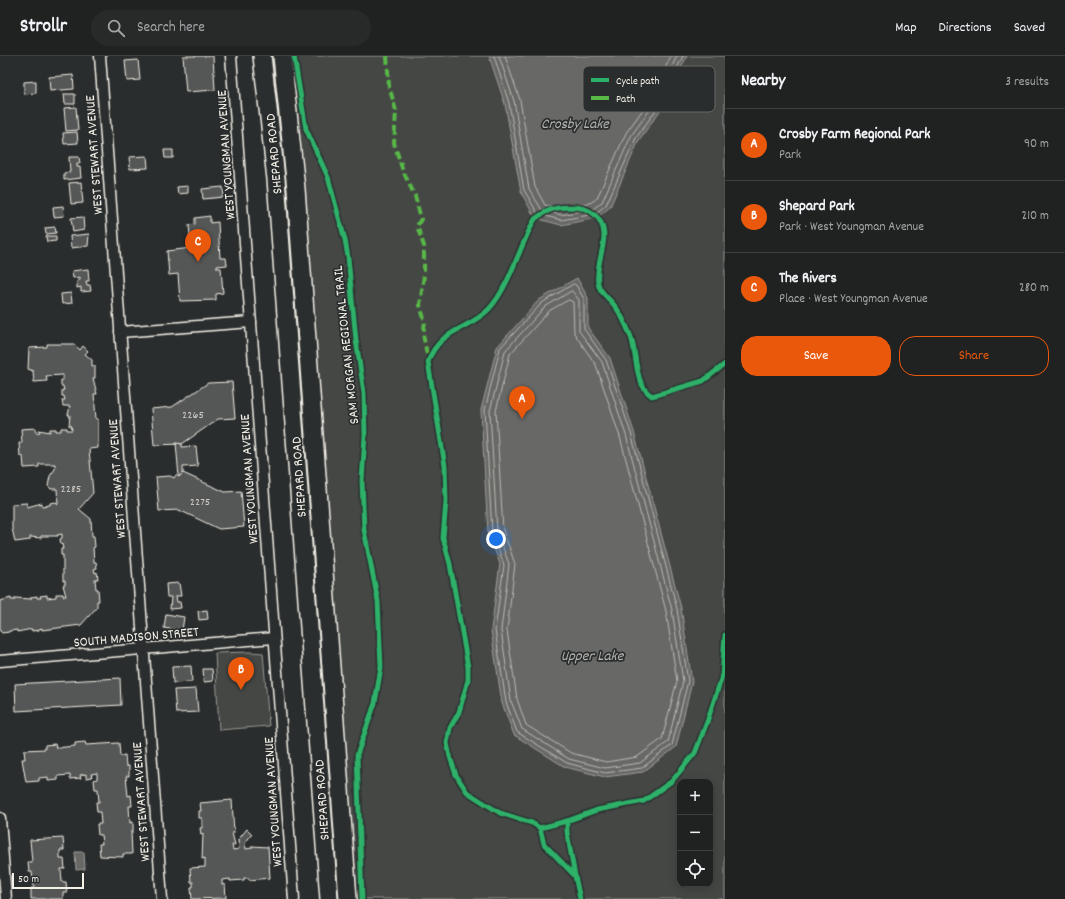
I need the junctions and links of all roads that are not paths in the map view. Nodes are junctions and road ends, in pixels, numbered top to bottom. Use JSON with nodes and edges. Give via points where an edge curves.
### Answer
{"nodes":[{"id":1,"x":100,"y":56,"type":"edge"},
{"id":2,"x":231,"y":56,"type":"edge"},
{"id":3,"x":262,"y":56,"type":"edge"},
{"id":4,"x":282,"y":60,"type":"edge"},
{"id":5,"x":251,"y":322,"type":"junction"},
{"id":6,"x":120,"y":332,"type":"junction"},
{"id":7,"x":274,"y":638,"type":"junction"},
{"id":8,"x":143,"y":650,"type":"junction"},
{"id":9,"x":0,"y":661,"type":"edge"},
{"id":10,"x":0,"y":818,"type":"edge"},
{"id":11,"x":348,"y":894,"type":"edge"},
{"id":12,"x":6,"y":899,"type":"edge"},
{"id":13,"x":162,"y":899,"type":"edge"},
{"id":14,"x":294,"y":899,"type":"edge"},
{"id":15,"x":329,"y":899,"type":"edge"}],
"edges":[{"from":1,"to":6,"type":"street","name":"WEST STEWART AVENUE"},
{"from":2,"to":5,"type":"street","name":"WEST YOUNGMAN AVENUE"},
{"from":3,"to":15,"type":"highway","name":"SHEPARD ROAD","via":[[276,179]]},
{"from":4,"to":11,"type":"highway","name":"SHEPARD ROAD","via":[[297,197]]},
{"from":5,"to":6,"type":"street"},
{"from":5,"to":7,"type":"street","name":"WEST YOUNGMAN AVENUE"},
{"from":6,"to":8,"type":"street","name":"WEST STEWART AVENUE"},
{"from":7,"to":8,"type":"street","name":"SOUTH MADISON STREET"},
{"from":7,"to":14,"type":"street","name":"WEST YOUNGMAN AVENUE"},
{"from":8,"to":9,"type":"street","name":"SOUTH MADISON STREET"},
{"from":8,"to":13,"type":"street","name":"WEST STEWART AVENUE"},
{"from":10,"to":12,"type":"street"}]}
